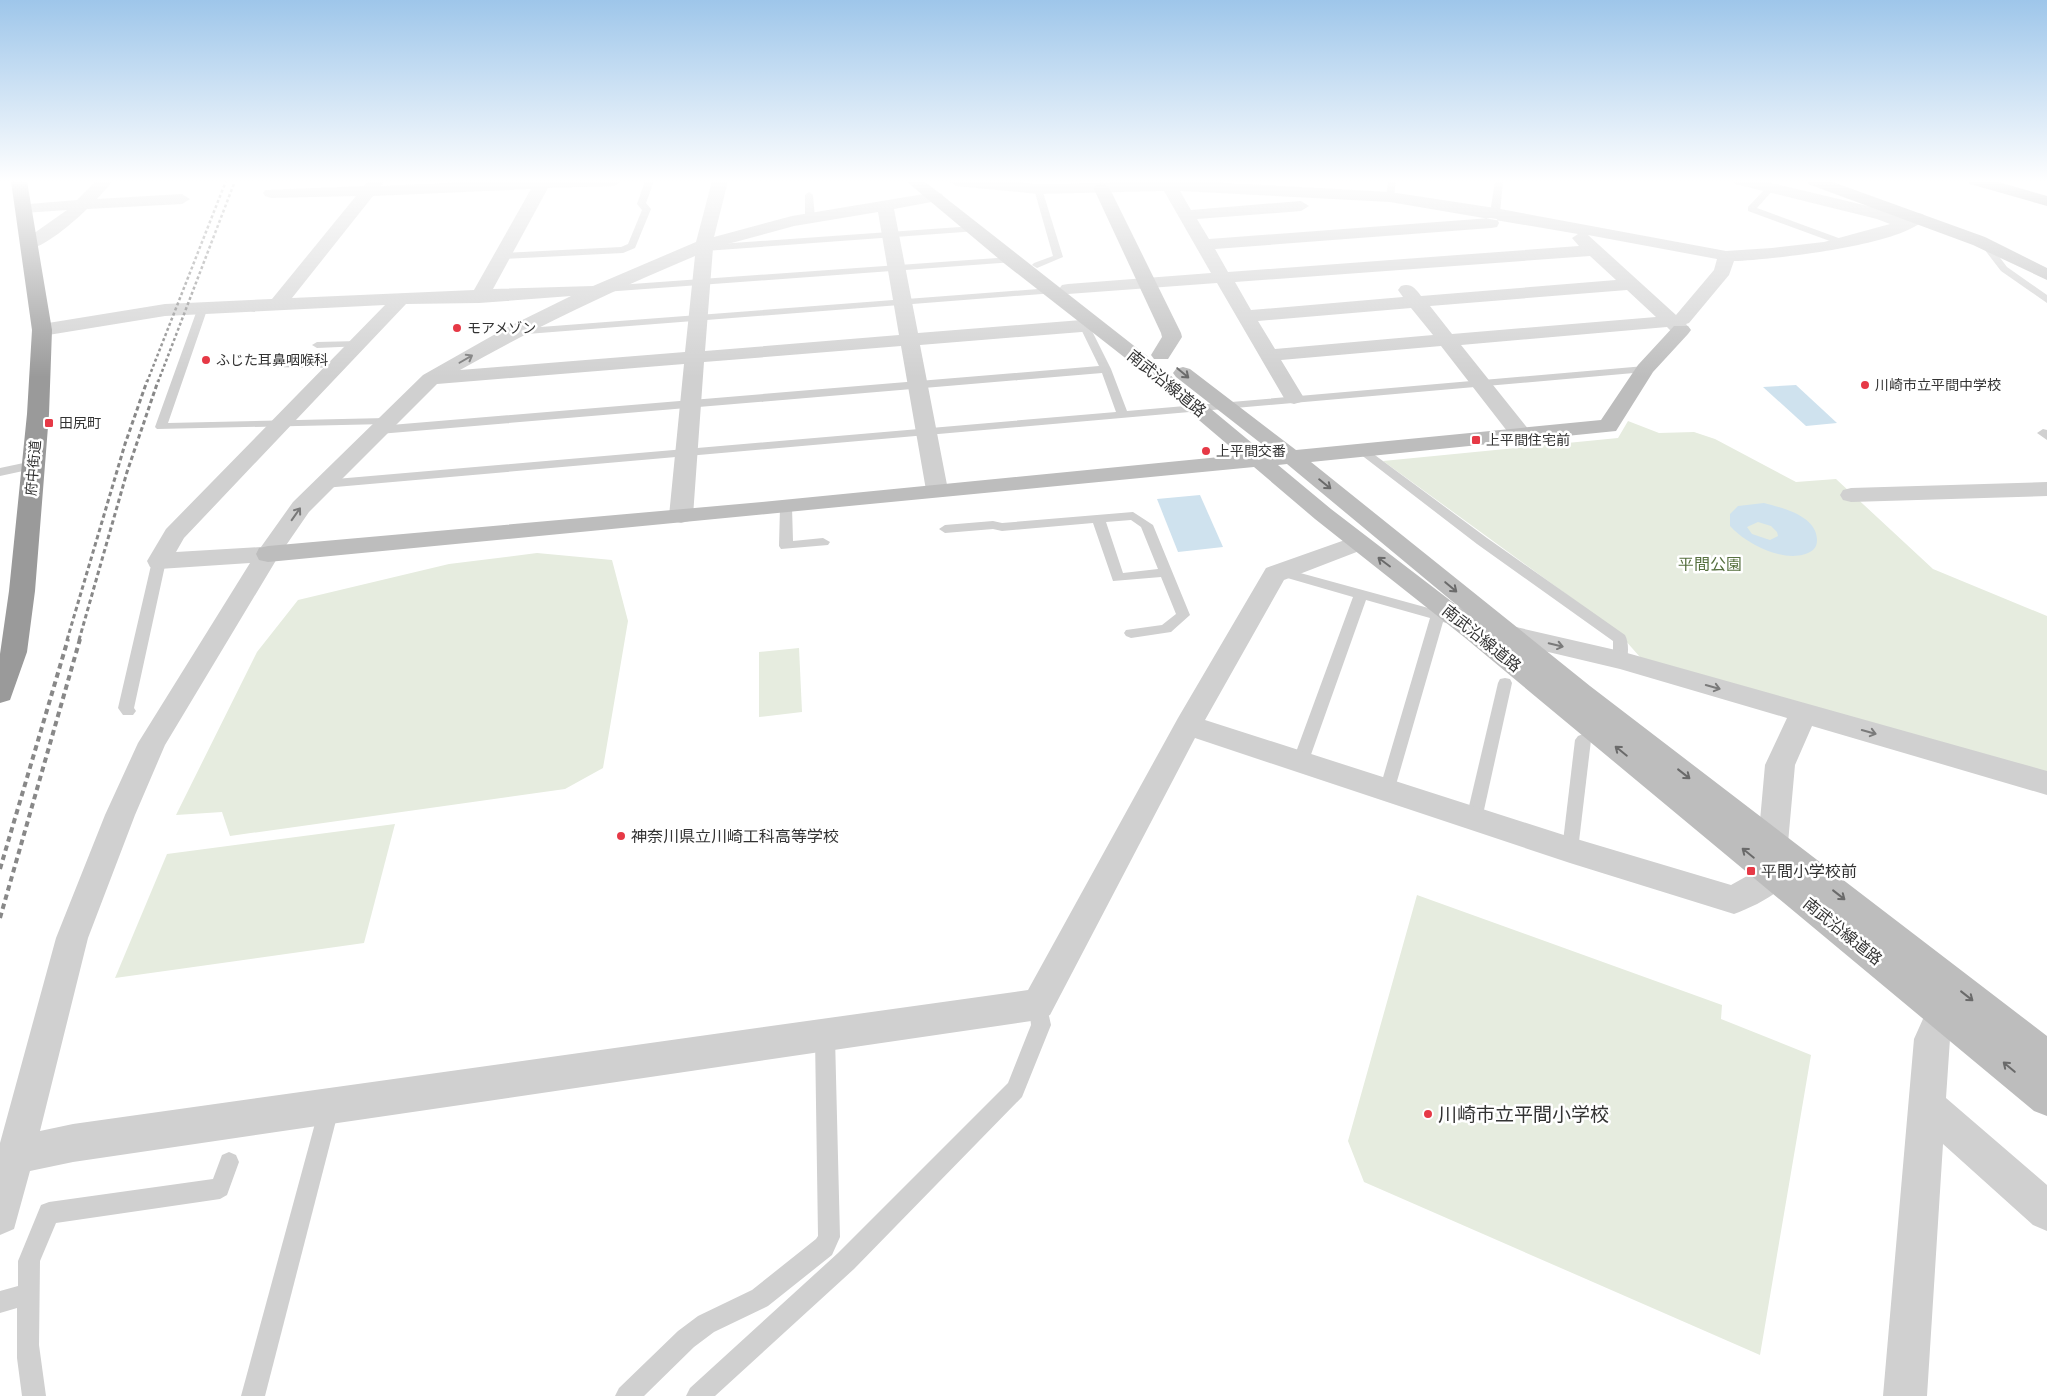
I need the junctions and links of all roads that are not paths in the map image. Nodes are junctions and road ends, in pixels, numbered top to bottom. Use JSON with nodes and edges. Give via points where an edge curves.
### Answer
{"nodes":[{"id":1,"x":29,"y":246,"type":"edge"},
{"id":2,"x":320,"y":246,"type":"edge"},
{"id":3,"x":508,"y":246,"type":"edge"},
{"id":4,"x":632,"y":246,"type":"edge"},
{"id":5,"x":718,"y":246,"type":"edge"},
{"id":6,"x":892,"y":246,"type":"edge"},
{"id":7,"x":994,"y":246,"type":"edge"},
{"id":8,"x":1016,"y":246,"type":"edge"},
{"id":9,"x":1055,"y":246,"type":"edge"},
{"id":10,"x":1130,"y":246,"type":"edge"},
{"id":11,"x":1204,"y":246,"type":"edge"},
{"id":12,"x":1372,"y":246,"type":"edge"},
{"id":13,"x":1590,"y":246,"type":"edge"},
{"id":14,"x":1669,"y":246,"type":"edge"},
{"id":15,"x":1817,"y":246,"type":"edge"},
{"id":16,"x":1987,"y":246,"type":"edge"},
{"id":17,"x":1989,"y":246,"type":"edge"},
{"id":18,"x":705,"y":247,"type":"junction"},
{"id":19,"x":1594,"y":250,"type":"junction"},
{"id":20,"x":502,"y":256,"type":"junction"},
{"id":21,"x":1726,"y":256,"type":"junction"},
{"id":22,"x":1011,"y":260,"type":"junction"},
{"id":23,"x":1037,"y":265,"type":"junction"},
{"id":24,"x":1388,"y":266,"type":"junction"},
{"id":25,"x":896,"y":268,"type":"junction"},
{"id":26,"x":2042,"y":270,"type":"edge"},
{"id":27,"x":1223,"y":279,"type":"junction"},
{"id":28,"x":702,"y":282,"type":"junction"},
{"id":29,"x":1149,"y":284,"type":"junction"},
{"id":30,"x":1631,"y":284,"type":"junction"},
{"id":31,"x":600,"y":289,"type":"junction"},
{"id":32,"x":1059,"y":290,"type":"junction"},
{"id":33,"x":479,"y":297,"type":"junction"},
{"id":34,"x":400,"y":300,"type":"junction"},
{"id":35,"x":2047,"y":300,"type":"edge"},
{"id":36,"x":902,"y":302,"type":"junction"},
{"id":37,"x":1416,"y":302,"type":"junction"},
{"id":38,"x":276,"y":306,"type":"junction"},
{"id":39,"x":202,"y":310,"type":"junction"},
{"id":40,"x":1245,"y":316,"type":"junction"},
{"id":41,"x":699,"y":318,"type":"junction"},
{"id":42,"x":1089,"y":325,"type":"junction"},
{"id":43,"x":1677,"y":326,"type":"junction"},
{"id":44,"x":42,"y":330,"type":"junction"},
{"id":45,"x":513,"y":332,"type":"junction"},
{"id":46,"x":909,"y":340,"type":"junction"},
{"id":47,"x":1446,"y":340,"type":"junction"},
{"id":48,"x":358,"y":344,"type":"junction"},
{"id":49,"x":317,"y":345,"type":"dead end"},
{"id":50,"x":1161,"y":354,"type":"junction"},
{"id":51,"x":1268,"y":355,"type":"junction"},
{"id":52,"x":695,"y":357,"type":"junction"},
{"id":53,"x":263,"y":365,"type":"dead end"},
{"id":54,"x":338,"y":365,"type":"junction"},
{"id":55,"x":1106,"y":369,"type":"junction"},
{"id":56,"x":1645,"y":369,"type":"junction"},
{"id":57,"x":430,"y":379,"type":"junction"},
{"id":58,"x":1481,"y":383,"type":"junction"},
{"id":59,"x":918,"y":384,"type":"junction"},
{"id":60,"x":1294,"y":398,"type":"junction"},
{"id":61,"x":691,"y":404,"type":"junction"},
{"id":62,"x":1227,"y":405,"type":"junction"},
{"id":63,"x":1198,"y":408,"type":"junction"},
{"id":64,"x":1122,"y":414,"type":"junction"},
{"id":65,"x":284,"y":422,"type":"junction"},
{"id":66,"x":382,"y":425,"type":"junction"},
{"id":67,"x":926,"y":433,"type":"junction"},
{"id":68,"x":1522,"y":435,"type":"junction"},
{"id":69,"x":1364,"y":451,"type":"junction"},
{"id":70,"x":687,"y":453,"type":"junction"},
{"id":71,"x":1292,"y":458,"type":"junction"},
{"id":72,"x":1260,"y":461,"type":"junction"},
{"id":73,"x":33,"y":465,"type":"junction"},
{"id":74,"x":0,"y":472,"type":"edge"},
{"id":75,"x":324,"y":484,"type":"junction"},
{"id":76,"x":937,"y":490,"type":"junction"},
{"id":77,"x":2047,"y":490,"type":"edge"},
{"id":78,"x":1851,"y":495,"type":"dead end"},
{"id":79,"x":786,"y":507,"type":"junction"},
{"id":80,"x":681,"y":516,"type":"junction"},
{"id":81,"x":1098,"y":519,"type":"junction"},
{"id":82,"x":945,"y":529,"type":"dead end"},
{"id":83,"x":823,"y":542,"type":"dead end"},
{"id":84,"x":1359,"y":543,"type":"junction"},
{"id":85,"x":268,"y":554,"type":"junction"},
{"id":86,"x":158,"y":561,"type":"junction"},
{"id":87,"x":1166,"y":572,"type":"junction"},
{"id":88,"x":1282,"y":572,"type":"junction"},
{"id":89,"x":1361,"y":594,"type":"junction"},
{"id":90,"x":1451,"y":620,"type":"junction"},
{"id":91,"x":1131,"y":633,"type":"dead end"},
{"id":92,"x":1509,"y":634,"type":"junction"},
{"id":93,"x":1620,"y":660,"type":"junction"},
{"id":94,"x":1505,"y":683,"type":"dead end"},
{"id":95,"x":0,"y":693,"type":"edge"},
{"id":96,"x":128,"y":711,"type":"dead end"},
{"id":97,"x":1804,"y":713,"type":"junction"},
{"id":98,"x":1188,"y":725,"type":"junction"},
{"id":99,"x":1583,"y":740,"type":"dead end"},
{"id":100,"x":1300,"y":763,"type":"junction"},
{"id":101,"x":2040,"y":786,"type":"edge"},
{"id":102,"x":1387,"y":790,"type":"junction"},
{"id":103,"x":1474,"y":819,"type":"junction"},
{"id":104,"x":1773,"y":843,"type":"junction"},
{"id":105,"x":1570,"y":850,"type":"junction"},
{"id":106,"x":1776,"y":875,"type":"junction"},
{"id":107,"x":1038,"y":1004,"type":"junction"},
{"id":108,"x":1943,"y":1012,"type":"junction"},
{"id":109,"x":825,"y":1036,"type":"junction"},
{"id":110,"x":2047,"y":1058,"type":"edge"},
{"id":111,"x":2047,"y":1098,"type":"edge"},
{"id":112,"x":330,"y":1105,"type":"junction"},
{"id":113,"x":1928,"y":1107,"type":"junction"},
{"id":114,"x":15,"y":1156,"type":"junction"},
{"id":115,"x":230,"y":1162,"type":"dead end"},
{"id":116,"x":2047,"y":1210,"type":"edge"},
{"id":117,"x":0,"y":1215,"type":"edge"},
{"id":118,"x":29,"y":1294,"type":"junction"},
{"id":119,"x":0,"y":1302,"type":"edge"},
{"id":120,"x":34,"y":1396,"type":"edge"},
{"id":121,"x":252,"y":1396,"type":"edge"},
{"id":122,"x":627,"y":1396,"type":"edge"},
{"id":123,"x":698,"y":1396,"type":"edge"},
{"id":124,"x":1906,"y":1396,"type":"edge"}],
"edges":[{"from":1,"to":44,"type":"highway","name":"府中街道"},
{"from":2,"to":38,"type":"street"},
{"from":3,"to":20,"type":"street"},
{"from":4,"to":20,"type":"lane","via":[[624,250]]},
{"from":5,"to":18,"type":"lane"},
{"from":6,"to":25,"type":"street"},
{"from":7,"to":22,"type":"street","name":"南武沿線道路"},
{"from":8,"to":23,"type":"street","name":"南武沿線道路"},
{"from":9,"to":23,"type":"lane","via":[[1058,258]]},
{"from":10,"to":29,"type":"street"},
{"from":11,"to":27,"type":"street"},
{"from":12,"to":24,"type":"street"},
{"from":13,"to":19,"type":"street"},
{"from":14,"to":21,"type":"street"},
{"from":15,"to":21,"type":"street","via":[[1759,256]]},
{"from":16,"to":35,"type":"lane","via":[[2004,269]]},
{"from":17,"to":26,"type":"street"},
{"from":18,"to":28,"type":"street"},
{"from":18,"to":31,"type":"street"},
{"from":19,"to":24,"type":"street"},
{"from":19,"to":30,"type":"street"},
{"from":20,"to":33,"type":"street"},
{"from":21,"to":43,"type":"street","via":[[1723,271]]},
{"from":22,"to":25,"type":"lane"},
{"from":22,"to":32,"type":"street","name":"南武沿線道路"},
{"from":23,"to":32,"type":"street","name":"南武沿線道路"},
{"from":24,"to":27,"type":"street"},
{"from":24,"to":37,"type":"street"},
{"from":25,"to":28,"type":"lane"},
{"from":25,"to":36,"type":"street"},
{"from":27,"to":29,"type":"street"},
{"from":27,"to":40,"type":"street"},
{"from":28,"to":31,"type":"lane"},
{"from":28,"to":41,"type":"street"},
{"from":29,"to":32,"type":"street"},
{"from":29,"to":50,"type":"street","via":[[1172,337]]},
{"from":30,"to":37,"type":"street"},
{"from":30,"to":43,"type":"street"},
{"from":31,"to":33,"type":"street"},
{"from":31,"to":45,"type":"street"},
{"from":32,"to":36,"type":"lane"},
{"from":32,"to":42,"type":"street","name":"南武沿線道路"},
{"from":32,"to":50,"type":"street","name":"南武沿線道路"},
{"from":33,"to":34,"type":"street"},
{"from":34,"to":38,"type":"street"},
{"from":34,"to":48,"type":"street"},
{"from":36,"to":41,"type":"lane"},
{"from":36,"to":46,"type":"street"},
{"from":37,"to":40,"type":"street"},
{"from":37,"to":47,"type":"street"},
{"from":38,"to":39,"type":"street"},
{"from":39,"to":44,"type":"street","via":[[165,310]]},
{"from":39,"to":65,"type":"lane","via":[[162,427]]},
{"from":40,"to":51,"type":"street"},
{"from":41,"to":45,"type":"lane"},
{"from":41,"to":52,"type":"street"},
{"from":42,"to":46,"type":"street"},
{"from":42,"to":55,"type":"lane"},
{"from":42,"to":63,"type":"street","name":"南武沿線道路"},
{"from":43,"to":47,"type":"street"},
{"from":43,"to":56,"type":"street"},
{"from":44,"to":73,"type":"highway","name":"府中街道"},
{"from":57,"to":45,"type":"street","one_way":true},
{"from":46,"to":52,"type":"street"},
{"from":46,"to":59,"type":"street"},
{"from":47,"to":51,"type":"street"},
{"from":47,"to":58,"type":"street"},
{"from":48,"to":49,"type":"lane"},
{"from":48,"to":54,"type":"street"},
{"from":50,"to":62,"type":"street","name":"南武沿線道路","one_way":true},
{"from":51,"to":60,"type":"street"},
{"from":52,"to":57,"type":"street"},
{"from":52,"to":61,"type":"street"},
{"from":53,"to":54,"type":"lane"},
{"from":54,"to":65,"type":"street"},
{"from":55,"to":59,"type":"lane"},
{"from":55,"to":64,"type":"lane"},
{"from":56,"to":58,"type":"lane"},
{"from":56,"to":68,"type":"street","via":[[1608,426]]},
{"from":57,"to":66,"type":"street"},
{"from":58,"to":60,"type":"lane"},
{"from":58,"to":68,"type":"street"},
{"from":59,"to":61,"type":"lane"},
{"from":59,"to":67,"type":"street"},
{"from":60,"to":62,"type":"lane"},
{"from":61,"to":66,"type":"lane"},
{"from":61,"to":70,"type":"street"},
{"from":62,"to":63,"type":"lane"},
{"from":62,"to":71,"type":"street","name":"南武沿線道路"},
{"from":63,"to":64,"type":"lane"},
{"from":63,"to":72,"type":"street","name":"南武沿線道路"},
{"from":64,"to":67,"type":"lane"},
{"from":65,"to":66,"type":"lane"},
{"from":65,"to":86,"type":"street","via":[[174,534]]},
{"from":66,"to":75,"type":"street"},
{"from":67,"to":70,"type":"lane"},
{"from":67,"to":76,"type":"street"},
{"from":68,"to":69,"type":"street"},
{"from":69,"to":71,"type":"street"},
{"from":69,"to":93,"type":"lane","via":[[1620,640]]},
{"from":70,"to":75,"type":"lane"},
{"from":70,"to":80,"type":"street"},
{"from":71,"to":72,"type":"street"},
{"from":71,"to":92,"type":"street","name":"南武沿線道路","one_way":true},
{"from":72,"to":76,"type":"street"},
{"from":72,"to":84,"type":"street","name":"南武沿線道路"},
{"from":73,"to":74,"type":"lane"},
{"from":73,"to":95,"type":"highway","name":"府中街道","via":[[14,652]]},
{"from":85,"to":75,"type":"street","one_way":true,"via":[[301,507]]},
{"from":76,"to":79,"type":"street"},
{"from":77,"to":78,"type":"street"},
{"from":79,"to":80,"type":"street"},
{"from":79,"to":83,"type":"lane","via":[[786,546]]},
{"from":80,"to":85,"type":"street"},
{"from":81,"to":82,"type":"lane"},
{"from":81,"to":87,"type":"lane","via":[[1133,516],[1147,525]]},
{"from":81,"to":87,"type":"lane","via":[[1118,578]]},
{"from":84,"to":88,"type":"street"},
{"from":90,"to":84,"type":"street","name":"南武沿線道路","one_way":true},
{"from":85,"to":86,"type":"street"},
{"from":85,"to":114,"type":"street","via":[[152,743],[120,815],[72,938]]},
{"from":86,"to":96,"type":"lane","via":[[126,708]]},
{"from":87,"to":91,"type":"lane","via":[[1183,615],[1166,629]]},
{"from":88,"to":89,"type":"lane"},
{"from":88,"to":98,"type":"street","via":[[1275,574]]},
{"from":89,"to":90,"type":"lane"},
{"from":89,"to":100,"type":"lane"},
{"from":90,"to":92,"type":"street"},
{"from":90,"to":102,"type":"lane"},
{"from":106,"to":90,"type":"street","name":"南武沿線道路","one_way":true},
{"from":92,"to":93,"type":"street","one_way":true},
{"from":92,"to":104,"type":"street","name":"南武沿線道路","one_way":true},
{"from":93,"to":97,"type":"street","one_way":true},
{"from":94,"to":103,"type":"lane"},
{"from":97,"to":101,"type":"street","one_way":true},
{"from":97,"to":104,"type":"street","via":[[1780,766]]},
{"from":98,"to":100,"type":"street"},
{"from":98,"to":107,"type":"street"},
{"from":99,"to":105,"type":"lane"},
{"from":100,"to":102,"type":"street"},
{"from":102,"to":103,"type":"street"},
{"from":103,"to":105,"type":"street"},
{"from":104,"to":110,"type":"street","name":"南武沿線道路","one_way":true},
{"from":105,"to":106,"type":"street","via":[[1734,900]]},
{"from":106,"to":108,"type":"street","name":"南武沿線道路"},
{"from":107,"to":109,"type":"street"},
{"from":107,"to":123,"type":"lane","via":[[1041,1025],[1014,1090],[846,1261]]},
{"from":111,"to":108,"type":"street","name":"南武沿線道路","one_way":true},
{"from":108,"to":113,"type":"street","via":[[1932,1039]]},
{"from":109,"to":112,"type":"street"},
{"from":109,"to":122,"type":"lane","via":[[827,1242],[760,1298],[706,1324],[686,1339]]},
{"from":112,"to":114,"type":"street","via":[[73,1142]]},
{"from":112,"to":121,"type":"lane"},
{"from":113,"to":116,"type":"street"},
{"from":113,"to":124,"type":"street"},
{"from":114,"to":117,"type":"street"},
{"from":115,"to":118,"type":"lane","via":[[220,1188],[49,1214],[29,1261]]},
{"from":118,"to":119,"type":"lane"},
{"from":118,"to":120,"type":"lane","via":[[26,1346]]}]}
